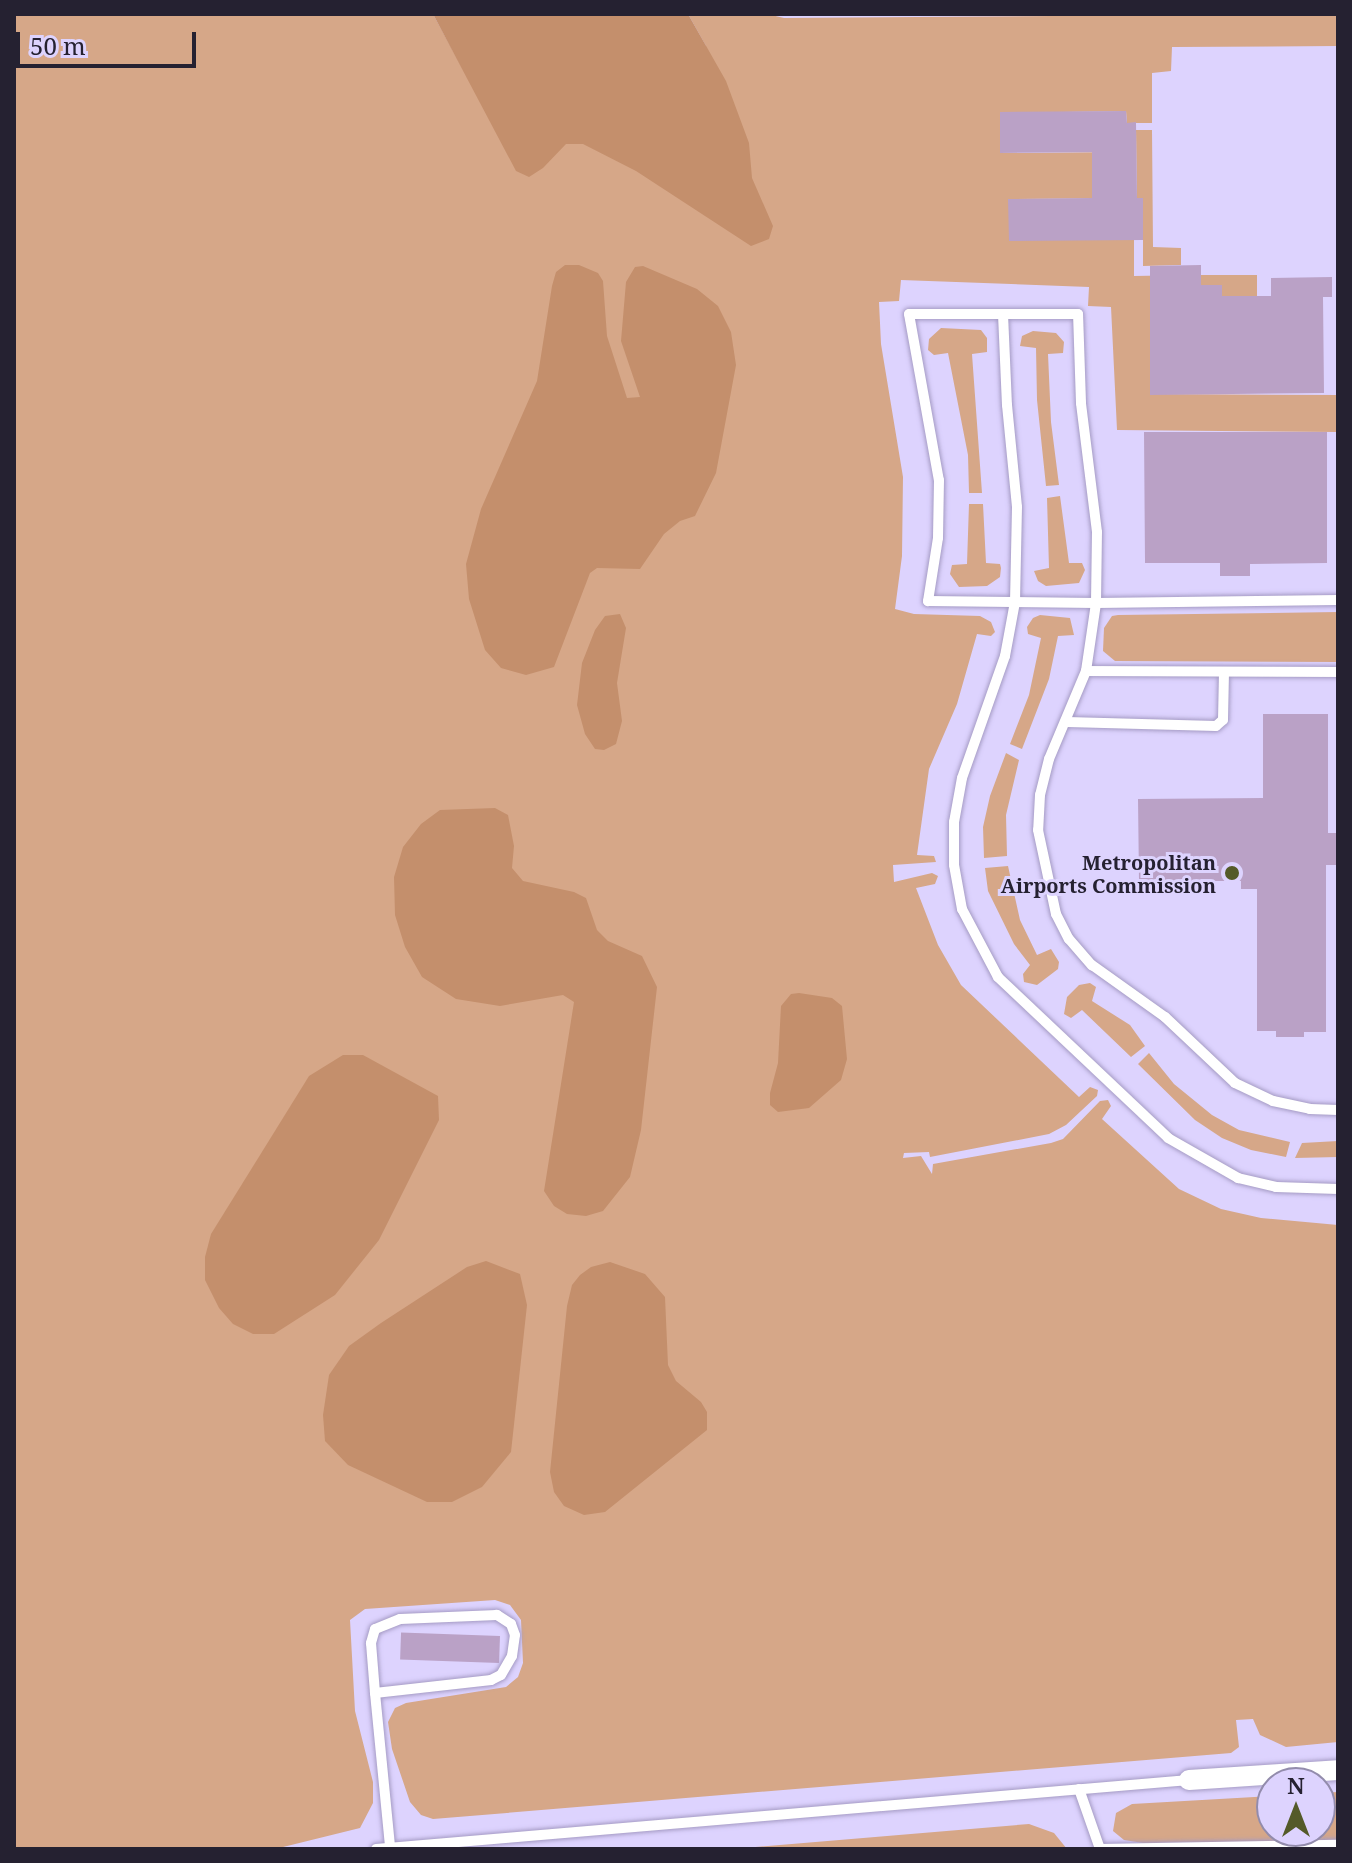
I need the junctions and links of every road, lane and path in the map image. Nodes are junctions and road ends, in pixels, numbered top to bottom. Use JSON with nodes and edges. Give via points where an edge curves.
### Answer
{"nodes":[{"id":1,"x":1003,"y":314,"type":"junction"},
{"id":2,"x":1338,"y":600,"type":"edge"},
{"id":3,"x":1015,"y":602,"type":"junction"},
{"id":4,"x":1096,"y":603,"type":"junction"},
{"id":5,"x":1086,"y":671,"type":"junction"},
{"id":6,"x":1224,"y":672,"type":"junction"},
{"id":7,"x":1338,"y":672,"type":"edge"},
{"id":8,"x":1067,"y":722,"type":"junction"},
{"id":9,"x":1338,"y":1110,"type":"edge"},
{"id":10,"x":1338,"y":1189,"type":"edge"},
{"id":11,"x":375,"y":1693,"type":"junction"},
{"id":12,"x":1338,"y":1770,"type":"edge"},
{"id":13,"x":1189,"y":1780,"type":"joint"},
{"id":14,"x":1079,"y":1789,"type":"junction"},
{"id":15,"x":1338,"y":1845,"type":"edge"},
{"id":16,"x":390,"y":1847,"type":"junction"},
{"id":17,"x":376,"y":1849,"type":"edge"},
{"id":18,"x":1100,"y":1849,"type":"edge"}],
"edges":[{"from":1,"to":3,"type":"lane","via":[[1017,507]]},
{"from":1,"to":3,"type":"lane","via":[[909,314],[939,480],[938,538],[928,601]]},
{"from":1,"to":4,"type":"lane","via":[[1078,314],[1081,403],[1097,532]]},
{"from":2,"to":4,"type":"lane"},
{"from":3,"to":4,"type":"lane"},
{"from":3,"to":10,"type":"lane","via":[[1005,656],[962,778],[954,822],[962,909],[977,944],[998,977],[1168,1138],[1238,1178],[1276,1187]]},
{"from":4,"to":5,"type":"lane"},
{"from":5,"to":6,"type":"lane"},
{"from":5,"to":8,"type":"lane"},
{"from":6,"to":7,"type":"lane"},
{"from":6,"to":8,"type":"lane","via":[[1223,720],[1216,726]]},
{"from":8,"to":9,"type":"lane","via":[[1049,759],[1038,830],[1056,914],[1069,939],[1092,965],[1165,1017],[1235,1083],[1273,1101]]},
{"from":11,"to":11,"type":"lane","via":[[371,1643],[383,1623],[497,1615],[511,1624],[512,1656],[501,1675]]},
{"from":11,"to":16,"type":"lane"},
{"from":12,"to":13,"type":"street"},
{"from":13,"to":14,"type":"lane"},
{"from":14,"to":16,"type":"lane"},
{"from":14,"to":18,"type":"lane"},
{"from":15,"to":18,"type":"lane"},
{"from":16,"to":17,"type":"lane"}]}
